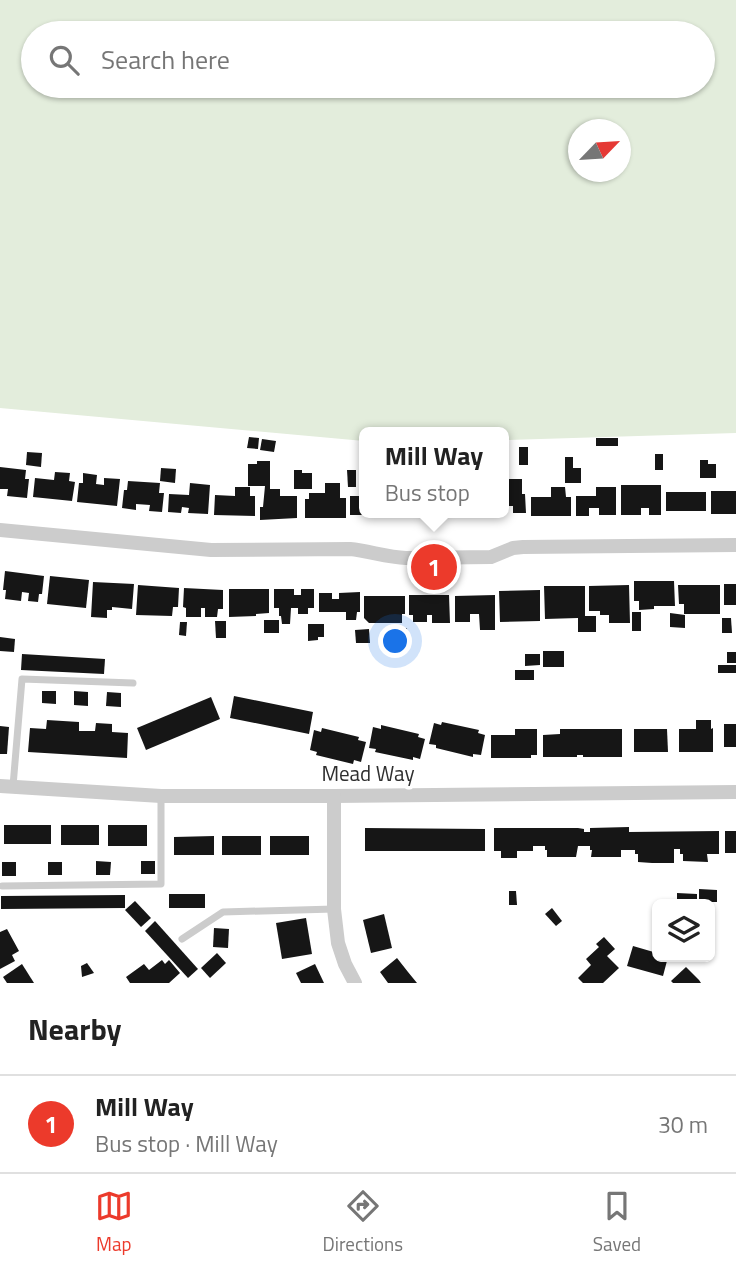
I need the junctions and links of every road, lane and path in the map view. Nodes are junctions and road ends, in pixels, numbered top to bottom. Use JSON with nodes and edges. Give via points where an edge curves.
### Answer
{"nodes":[{"id":1,"x":0,"y":530,"type":"edge"},
{"id":2,"x":736,"y":545,"type":"edge"},
{"id":3,"x":133,"y":683,"type":"dead end"},
{"id":4,"x":6,"y":786,"type":"edge"},
{"id":5,"x":736,"y":792,"type":"edge"},
{"id":6,"x":161,"y":796,"type":"junction"},
{"id":7,"x":334,"y":796,"type":"junction"},
{"id":8,"x":2,"y":886,"type":"edge"},
{"id":9,"x":334,"y":909,"type":"junction"},
{"id":10,"x":181,"y":939,"type":"dead end"},
{"id":11,"x":355,"y":983,"type":"edge"}],
"edges":[{"from":1,"to":2,"type":"street","via":[[211,550],[349,549],[394,558],[491,557],[523,547]]},
{"from":3,"to":4,"type":"lane","via":[[22,679]]},
{"from":4,"to":6,"type":"street","name":"Mead Way"},
{"from":5,"to":7,"type":"street","name":"Mead Way"},
{"from":6,"to":7,"type":"street","name":"Mead Way"},
{"from":6,"to":8,"type":"lane","via":[[161,884]]},
{"from":7,"to":9,"type":"street"},
{"from":9,"to":10,"type":"lane","via":[[223,912]]},
{"from":9,"to":11,"type":"street","via":[[338,943]]}]}
